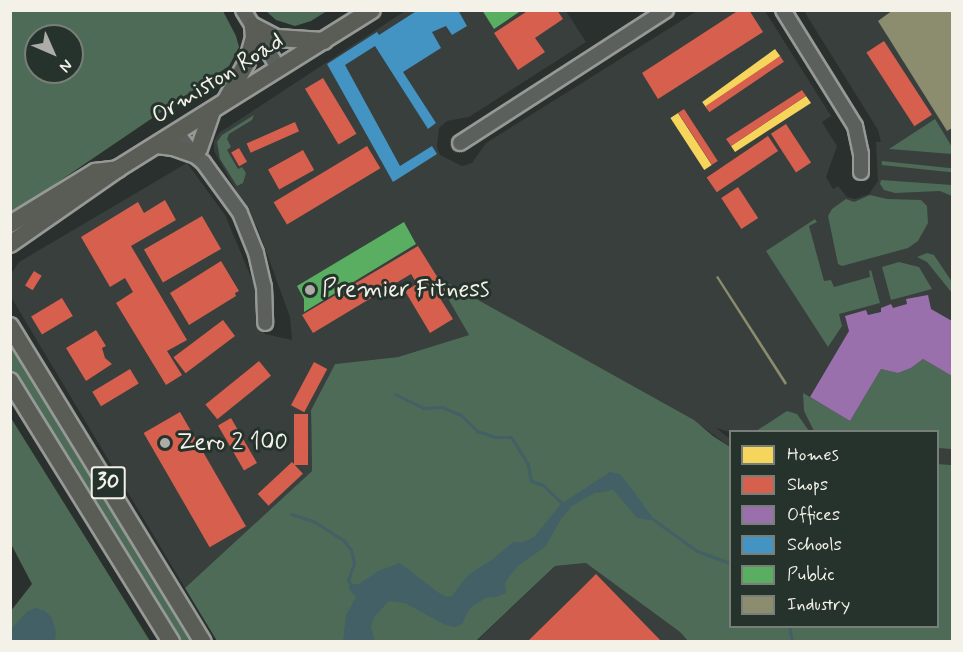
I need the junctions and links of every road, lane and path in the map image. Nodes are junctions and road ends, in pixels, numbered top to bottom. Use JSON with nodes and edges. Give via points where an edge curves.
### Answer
{"nodes":[{"id":1,"x":243,"y":10,"type":"edge"},
{"id":2,"x":372,"y":10,"type":"edge"},
{"id":3,"x":666,"y":10,"type":"edge"},
{"id":4,"x":783,"y":10,"type":"edge"},
{"id":5,"x":253,"y":26,"type":"junction"},
{"id":6,"x":325,"y":40,"type":"junction"},
{"id":7,"x":279,"y":69,"type":"junction"},
{"id":8,"x":218,"y":107,"type":"junction"},
{"id":9,"x":181,"y":130,"type":"junction"},
{"id":10,"x":460,"y":143,"type":"dead end"},
{"id":11,"x":157,"y":145,"type":"junction"},
{"id":12,"x":198,"y":155,"type":"junction"},
{"id":13,"x":119,"y":168,"type":"junction"},
{"id":14,"x":861,"y":172,"type":"dead end"},
{"id":15,"x":10,"y":224,"type":"edge"},
{"id":16,"x":41,"y":225,"type":"junction"},
{"id":17,"x":10,"y":244,"type":"edge"},
{"id":18,"x":10,"y":255,"type":"edge"},
{"id":19,"x":265,"y":323,"type":"dead end"},
{"id":20,"x":10,"y":326,"type":"edge"},
{"id":21,"x":10,"y":381,"type":"edge"},
{"id":22,"x":171,"y":642,"type":"edge"},
{"id":23,"x":203,"y":642,"type":"edge"}],
"edges":[{"from":1,"to":5,"type":"street"},
{"from":2,"to":6,"type":"main road","name":"Ormiston Road"},
{"from":3,"to":10,"type":"street"},
{"from":4,"to":14,"type":"street","via":[[855,126]]},
{"from":5,"to":6,"type":"main road","via":[[277,38]]},
{"from":5,"to":7,"type":"street"},
{"from":5,"to":8,"type":"main road","via":[[247,62]]},
{"from":6,"to":7,"type":"main road","name":"Ormiston Road"},
{"from":7,"to":8,"type":"main road","name":"Ormiston Road"},
{"from":8,"to":9,"type":"main road","name":"Ormiston Road"},
{"from":8,"to":12,"type":"main road"},
{"from":9,"to":11,"type":"main road","name":"Ormiston Road"},
{"from":9,"to":12,"type":"street"},
{"from":11,"to":12,"type":"main road"},
{"from":11,"to":13,"type":"main road","name":"Ormiston Road"},
{"from":12,"to":19,"type":"street","via":[[240,213],[256,253],[264,287]]},
{"from":13,"to":15,"type":"main road","name":"Ormiston Road","via":[[95,172]]},
{"from":13,"to":16,"type":"main road","name":"Ormiston Road"},
{"from":16,"to":17,"type":"main road","name":"Ormiston Road"},
{"from":16,"to":18,"type":"main road"},
{"from":20,"to":23,"type":"main road","number":"30"},
{"from":21,"to":22,"type":"main road","number":"30"}]}
